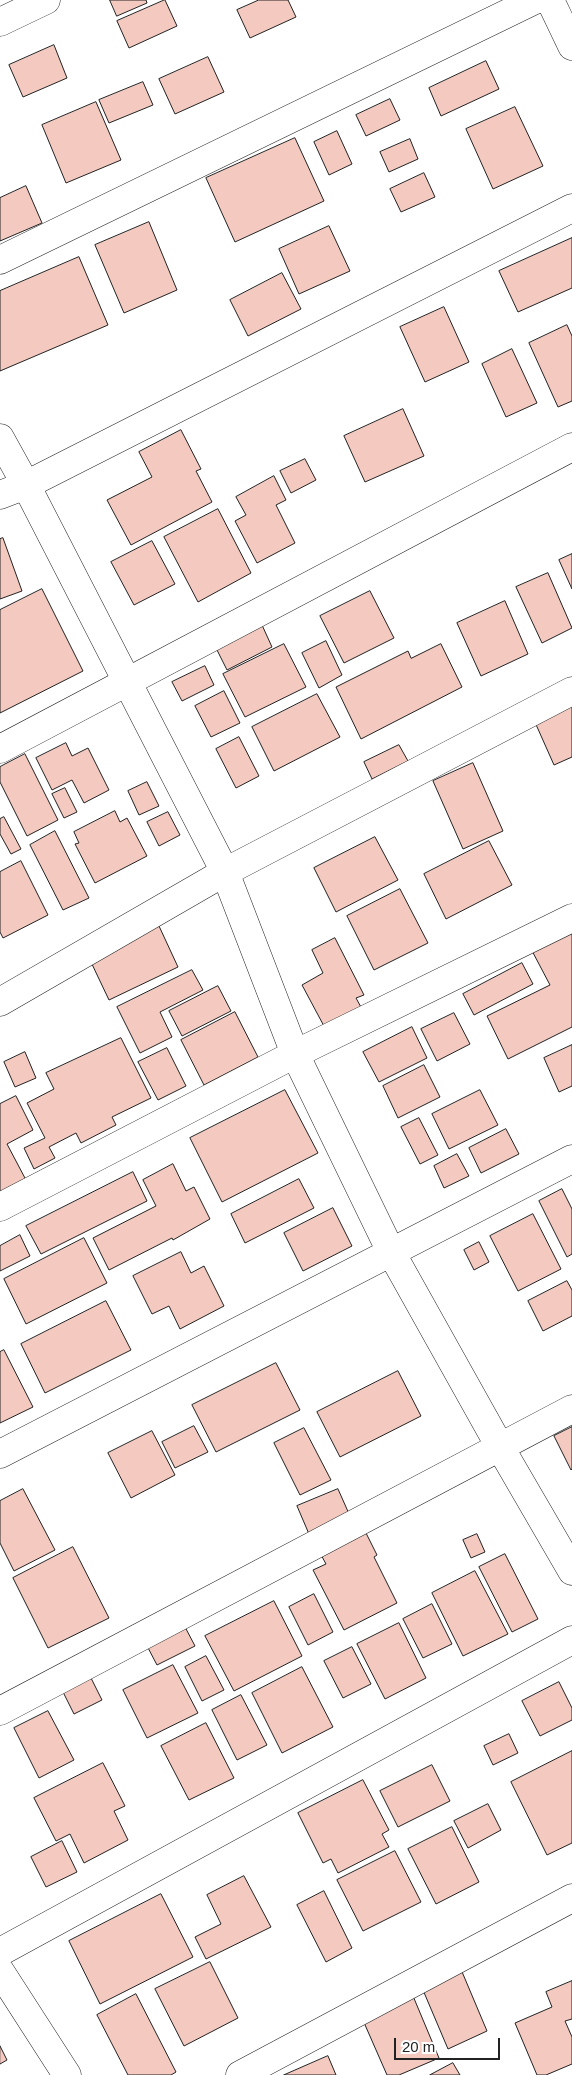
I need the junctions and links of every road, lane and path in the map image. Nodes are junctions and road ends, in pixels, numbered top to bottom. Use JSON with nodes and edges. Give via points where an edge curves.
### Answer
{"nodes":[{"id":1,"x":46,"y":0,"type":"edge"},
{"id":2,"x":535,"y":0,"type":"edge"},
{"id":3,"x":550,"y":0,"type":"edge"},
{"id":4,"x":0,"y":22,"type":"edge"},
{"id":5,"x":572,"y":46,"type":"edge"},
{"id":6,"x":572,"y":208,"type":"edge"},
{"id":7,"x":0,"y":260,"type":"edge"},
{"id":8,"x":0,"y":438,"type":"edge"},
{"id":9,"x":572,"y":447,"type":"edge"},
{"id":10,"x":26,"y":485,"type":"junction"},
{"id":11,"x":0,"y":495,"type":"edge"},
{"id":12,"x":127,"y":681,"type":"junction"},
{"id":13,"x":572,"y":690,"type":"edge"},
{"id":14,"x":0,"y":749,"type":"edge"},
{"id":15,"x":225,"y":872,"type":"junction"},
{"id":16,"x":572,"y":918,"type":"edge"},
{"id":17,"x":0,"y":1002,"type":"edge"},
{"id":18,"x":295,"y":1054,"type":"junction"},
{"id":19,"x":572,"y":1159,"type":"edge"},
{"id":20,"x":0,"y":1207,"type":"edge"},
{"id":21,"x":391,"y":1252,"type":"junction"},
{"id":22,"x":572,"y":1409,"type":"edge"},
{"id":23,"x":500,"y":1447,"type":"junction"},
{"id":24,"x":0,"y":1454,"type":"edge"},
{"id":25,"x":572,"y":1571,"type":"edge"},
{"id":26,"x":572,"y":1640,"type":"edge"},
{"id":27,"x":0,"y":1712,"type":"edge"},
{"id":28,"x":572,"y":1898,"type":"edge"},
{"id":29,"x":0,"y":1952,"type":"edge"},
{"id":30,"x":0,"y":1971,"type":"edge"},
{"id":31,"x":67,"y":2075,"type":"edge"},
{"id":32,"x":240,"y":2075,"type":"edge"}],
"edges":[{"from":1,"to":4,"type":"street"},
{"from":2,"to":7,"type":"street"},
{"from":3,"to":5,"type":"street"},
{"from":6,"to":10,"type":"street"},
{"from":8,"to":10,"type":"street"},
{"from":9,"to":12,"type":"street"},
{"from":10,"to":11,"type":"street"},
{"from":10,"to":12,"type":"street"},
{"from":12,"to":14,"type":"street"},
{"from":12,"to":15,"type":"street"},
{"from":13,"to":15,"type":"street"},
{"from":15,"to":17,"type":"street"},
{"from":15,"to":18,"type":"street"},
{"from":16,"to":18,"type":"street"},
{"from":18,"to":20,"type":"street"},
{"from":18,"to":21,"type":"street"},
{"from":19,"to":21,"type":"street"},
{"from":21,"to":23,"type":"street"},
{"from":21,"to":24,"type":"street"},
{"from":22,"to":23,"type":"street"},
{"from":23,"to":25,"type":"street"},
{"from":23,"to":27,"type":"street"},
{"from":26,"to":29,"type":"street"},
{"from":28,"to":32,"type":"street"},
{"from":30,"to":31,"type":"street"}]}
